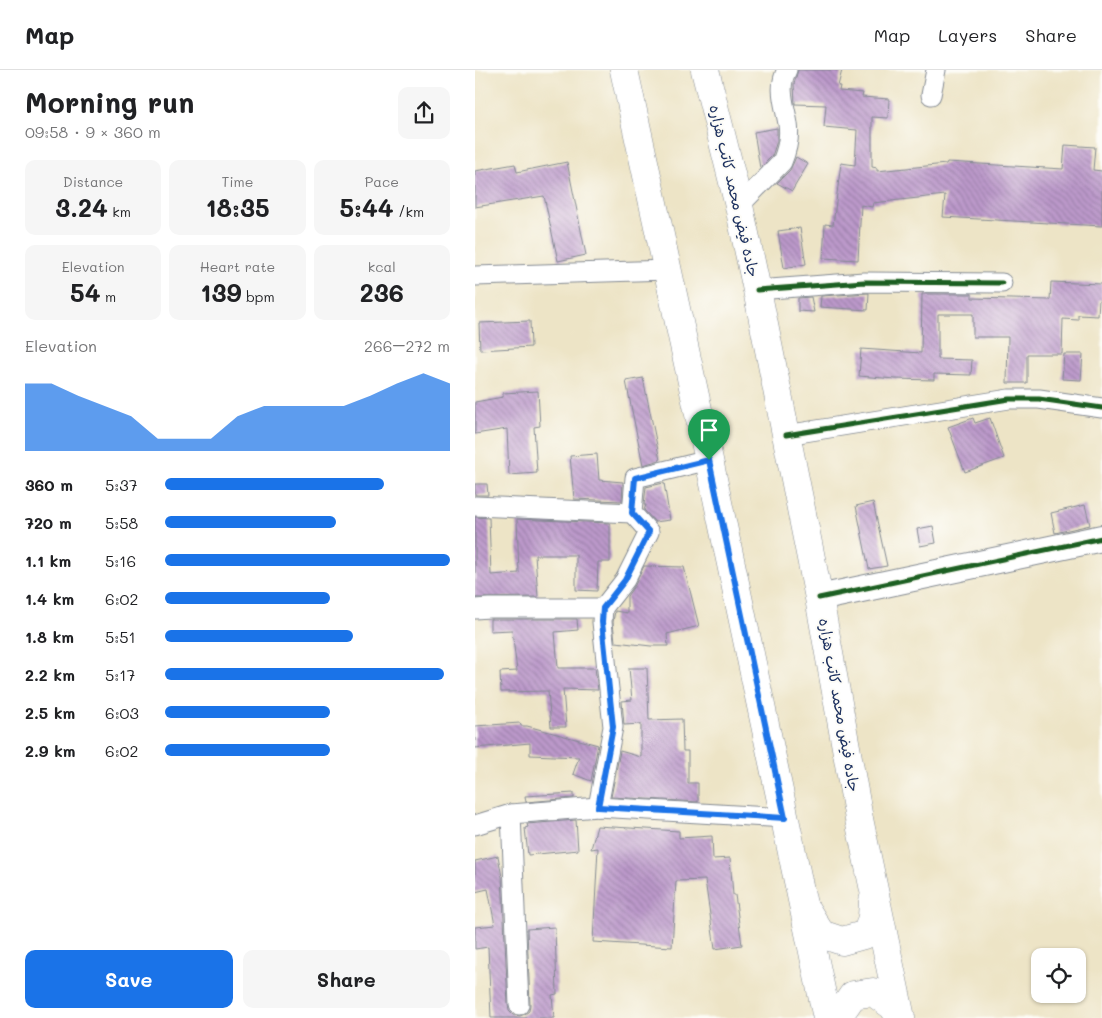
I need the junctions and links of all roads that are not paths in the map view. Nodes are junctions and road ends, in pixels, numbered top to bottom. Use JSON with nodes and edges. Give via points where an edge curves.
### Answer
{"nodes":[{"id":1,"x":624,"y":70,"type":"edge"},
{"id":2,"x":705,"y":70,"type":"edge"},
{"id":3,"x":787,"y":70,"type":"edge"},
{"id":4,"x":936,"y":70,"type":"edge"},
{"id":5,"x":931,"y":96,"type":"dead end"},
{"id":6,"x":739,"y":206,"type":"junction"},
{"id":7,"x":668,"y":270,"type":"junction"},
{"id":8,"x":475,"y":276,"type":"edge"},
{"id":9,"x":1002,"y":283,"type":"dead end"},
{"id":10,"x":757,"y":290,"type":"junction"},
{"id":11,"x":1102,"y":408,"type":"edge"},
{"id":12,"x":786,"y":435,"type":"junction"},
{"id":13,"x":709,"y":460,"type":"junction"},
{"id":14,"x":475,"y":506,"type":"edge"},
{"id":15,"x":632,"y":513,"type":"junction"},
{"id":16,"x":1102,"y":538,"type":"edge"},
{"id":17,"x":819,"y":598,"type":"junction"},
{"id":18,"x":603,"y":608,"type":"junction"},
{"id":19,"x":475,"y":609,"type":"edge"},
{"id":20,"x":598,"y":807,"type":"junction"},
{"id":21,"x":511,"y":814,"type":"junction"},
{"id":22,"x":785,"y":818,"type":"junction"},
{"id":23,"x":475,"y":824,"type":"edge"},
{"id":24,"x":873,"y":886,"type":"junction"},
{"id":25,"x":803,"y":905,"type":"junction"},
{"id":26,"x":519,"y":1005,"type":"dead end"},
{"id":27,"x":827,"y":1018,"type":"edge"},
{"id":28,"x":837,"y":1018,"type":"edge"},
{"id":29,"x":900,"y":1018,"type":"edge"}],
"edges":[{"from":1,"to":7,"type":"main road"},
{"from":2,"to":6,"type":"main road","name":"جاده فیض محمد کاتب هزاره"},
{"from":3,"to":6,"type":"street","via":[[781,96],[788,125],[786,153],[782,162]]},
{"from":4,"to":5,"type":"street"},
{"from":6,"to":10,"type":"main road","name":"جاده فیض محمد کاتب هزاره"},
{"from":7,"to":8,"type":"street"},
{"from":7,"to":13,"type":"main road"},
{"from":9,"to":10,"type":"street","via":[[864,282]]},
{"from":10,"to":12,"type":"main road","name":"جاده فیض محمد کاتب هزاره"},
{"from":11,"to":12,"type":"street","via":[[1039,399],[1009,399]]},
{"from":12,"to":17,"type":"main road","name":"جاده فیض محمد کاتب هزاره"},
{"from":13,"to":15,"type":"street","via":[[635,478]]},
{"from":13,"to":22,"type":"main road"},
{"from":14,"to":15,"type":"street"},
{"from":15,"to":18,"type":"street","via":[[649,532],[625,580]]},
{"from":16,"to":17,"type":"street"},
{"from":17,"to":24,"type":"main road","name":"جاده فیض محمد کاتب هزاره"},
{"from":18,"to":19,"type":"street"},
{"from":18,"to":20,"type":"street","via":[[613,727]]},
{"from":20,"to":21,"type":"street"},
{"from":20,"to":22,"type":"street"},
{"from":21,"to":23,"type":"street"},
{"from":21,"to":26,"type":"street"},
{"from":22,"to":25,"type":"main road"},
{"from":24,"to":25,"type":"main road","via":[[872,917],[867,934],[842,941],[821,934]]},
{"from":24,"to":29,"type":"main road","name":"جاده فیض محمد کاتب هزاره"},
{"from":25,"to":27,"type":"main road"},
{"from":28,"to":29,"type":"main road","via":[[853,995],[873,992],[894,1007]]}]}
